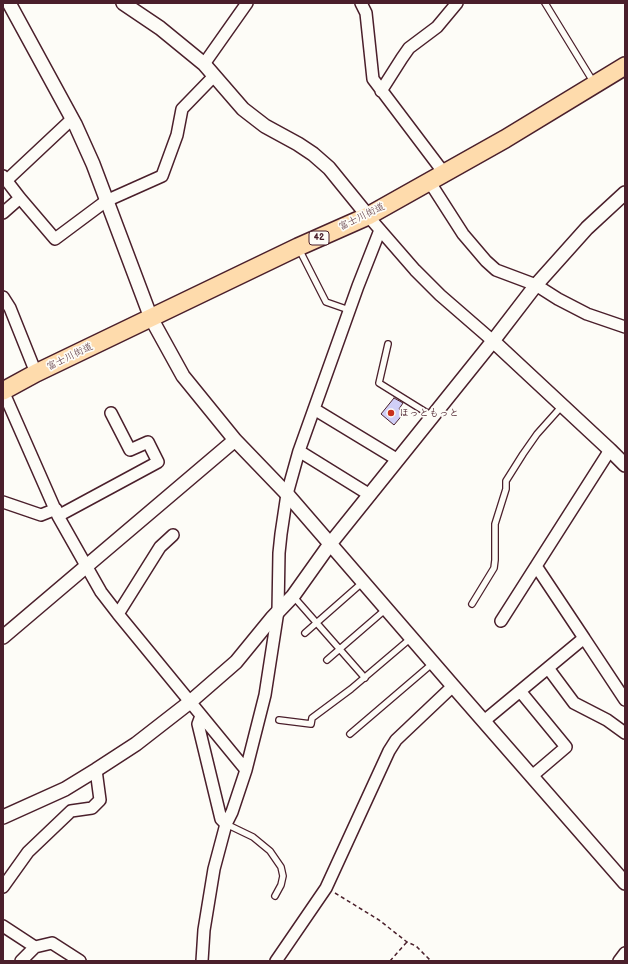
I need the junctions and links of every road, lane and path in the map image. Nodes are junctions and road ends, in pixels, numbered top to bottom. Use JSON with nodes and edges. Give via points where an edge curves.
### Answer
{"nodes":[{"id":1,"x":9,"y":3,"type":"edge"},
{"id":2,"x":123,"y":3,"type":"edge"},
{"id":3,"x":247,"y":3,"type":"edge"},
{"id":4,"x":361,"y":3,"type":"edge"},
{"id":5,"x":458,"y":3,"type":"edge"},
{"id":6,"x":545,"y":3,"type":"edge"},
{"id":7,"x":204,"y":64,"type":"junction"},
{"id":8,"x":625,"y":66,"type":"edge"},
{"id":9,"x":214,"y":76,"type":"junction"},
{"id":10,"x":595,"y":85,"type":"junction"},
{"id":11,"x":382,"y":91,"type":"junction"},
{"id":12,"x":72,"y":119,"type":"junction"},
{"id":13,"x":444,"y":173,"type":"junction"},
{"id":14,"x":5,"y":178,"type":"edge"},
{"id":15,"x":429,"y":181,"type":"junction"},
{"id":16,"x":625,"y":193,"type":"edge"},
{"id":17,"x":20,"y":198,"type":"junction"},
{"id":18,"x":106,"y":201,"type":"junction"},
{"id":19,"x":3,"y":213,"type":"edge"},
{"id":20,"x":368,"y":216,"type":"junction"},
{"id":21,"x":380,"y":230,"type":"junction"},
{"id":22,"x":298,"y":247,"type":"junction"},
{"id":23,"x":536,"y":285,"type":"junction"},
{"id":24,"x":3,"y":297,"type":"edge"},
{"id":25,"x":349,"y":310,"type":"junction"},
{"id":26,"x":151,"y":318,"type":"junction"},
{"id":27,"x":625,"y":327,"type":"edge"},
{"id":28,"x":493,"y":341,"type":"junction"},
{"id":29,"x":388,"y":344,"type":"dead end"},
{"id":30,"x":36,"y":373,"type":"junction"},
{"id":31,"x":3,"y":391,"type":"edge"},
{"id":32,"x":562,"y":406,"type":"junction"},
{"id":33,"x":314,"y":409,"type":"junction"},
{"id":34,"x":112,"y":413,"type":"dead end"},
{"id":35,"x":432,"y":416,"type":"junction"},
{"id":36,"x":235,"y":440,"type":"junction"},
{"id":37,"x":610,"y":450,"type":"junction"},
{"id":38,"x":299,"y":451,"type":"junction"},
{"id":39,"x":398,"y":460,"type":"junction"},
{"id":40,"x":625,"y":465,"type":"edge"},
{"id":41,"x":287,"y":494,"type":"junction"},
{"id":42,"x":370,"y":495,"type":"junction"},
{"id":43,"x":3,"y":502,"type":"edge"},
{"id":44,"x":57,"y":513,"type":"junction"},
{"id":45,"x":173,"y":535,"type":"dead end"},
{"id":46,"x":330,"y":544,"type":"junction"},
{"id":47,"x":536,"y":566,"type":"junction"},
{"id":48,"x":86,"y":567,"type":"junction"},
{"id":49,"x":363,"y":582,"type":"junction"},
{"id":50,"x":293,"y":596,"type":"junction"},
{"id":51,"x":472,"y":604,"type":"dead end"},
{"id":52,"x":386,"y":609,"type":"junction"},
{"id":53,"x":278,"y":611,"type":"junction"},
{"id":54,"x":118,"y":614,"type":"junction"},
{"id":55,"x":501,"y":621,"type":"dead end"},
{"id":56,"x":317,"y":623,"type":"junction"},
{"id":57,"x":305,"y":633,"type":"dead end"},
{"id":58,"x":3,"y":637,"type":"edge"},
{"id":59,"x":411,"y":638,"type":"junction"},
{"id":60,"x":584,"y":638,"type":"junction"},
{"id":61,"x":340,"y":649,"type":"junction"},
{"id":62,"x":327,"y":660,"type":"dead end"},
{"id":63,"x":433,"y":663,"type":"junction"},
{"id":64,"x":548,"y":668,"type":"junction"},
{"id":65,"x":365,"y":678,"type":"junction"},
{"id":66,"x":453,"y":686,"type":"junction"},
{"id":67,"x":520,"y":691,"type":"junction"},
{"id":68,"x":625,"y":700,"type":"edge"},
{"id":69,"x":190,"y":702,"type":"junction"},
{"id":70,"x":201,"y":716,"type":"junction"},
{"id":71,"x":279,"y":720,"type":"dead end"},
{"id":72,"x":484,"y":721,"type":"junction"},
{"id":73,"x":625,"y":733,"type":"edge"},
{"id":74,"x":350,"y":734,"type":"dead end"},
{"id":75,"x":96,"y":770,"type":"junction"},
{"id":76,"x":246,"y":770,"type":"junction"},
{"id":77,"x":532,"y":776,"type":"junction"},
{"id":78,"x":3,"y":818,"type":"edge"},
{"id":79,"x":226,"y":824,"type":"junction"},
{"id":80,"x":625,"y":883,"type":"edge"},
{"id":81,"x":3,"y":887,"type":"edge"},
{"id":82,"x":326,"y":888,"type":"junction"},
{"id":83,"x":275,"y":896,"type":"dead end"},
{"id":84,"x":3,"y":926,"type":"edge"},
{"id":85,"x":407,"y":942,"type":"junction"},
{"id":86,"x":34,"y":947,"type":"junction"},
{"id":87,"x":625,"y":953,"type":"edge"},
{"id":88,"x":21,"y":961,"type":"edge"},
{"id":89,"x":80,"y":961,"type":"edge"},
{"id":90,"x":202,"y":961,"type":"edge"},
{"id":91,"x":276,"y":961,"type":"edge"},
{"id":92,"x":390,"y":961,"type":"edge"},
{"id":93,"x":431,"y":961,"type":"edge"},
{"id":94,"x":619,"y":961,"type":"edge"}],
"edges":[{"from":1,"to":12,"type":"street"},
{"from":2,"to":7,"type":"street","via":[[160,28]]},
{"from":3,"to":7,"type":"street"},
{"from":4,"to":11,"type":"street","via":[[366,13],[373,79]]},
{"from":5,"to":11,"type":"street","via":[[437,27],[409,48]]},
{"from":6,"to":10,"type":"lane"},
{"from":7,"to":9,"type":"street"},
{"from":8,"to":10,"type":"main road","name":"富士川街道","number":"42"},
{"from":9,"to":18,"type":"street","via":[[182,109],[177,134],[162,176]]},
{"from":9,"to":20,"type":"street","via":[[243,109],[265,126],[313,154],[329,168]]},
{"from":10,"to":13,"type":"main road","name":"富士川街道","number":"42"},
{"from":11,"to":13,"type":"street"},
{"from":12,"to":14,"type":"street"},
{"from":12,"to":18,"type":"street"},
{"from":13,"to":15,"type":"main road","name":"富士川街道","number":"42"},
{"from":14,"to":17,"type":"street"},
{"from":15,"to":20,"type":"main road","name":"富士川街道","number":"42"},
{"from":15,"to":23,"type":"street","via":[[463,234],[486,261],[496,270]]},
{"from":16,"to":23,"type":"street","via":[[587,228]]},
{"from":17,"to":18,"type":"street","via":[[55,239]]},
{"from":17,"to":19,"type":"street"},
{"from":18,"to":26,"type":"street"},
{"from":20,"to":21,"type":"street"},
{"from":20,"to":22,"type":"main road","name":"富士川街道","number":"42"},
{"from":21,"to":25,"type":"street"},
{"from":21,"to":28,"type":"street","via":[[440,295]]},
{"from":22,"to":25,"type":"lane","via":[[326,302]]},
{"from":22,"to":26,"type":"main road","name":"富士川街道","number":"42"},
{"from":23,"to":27,"type":"street","via":[[587,314]]},
{"from":23,"to":28,"type":"street"},
{"from":24,"to":30,"type":"street","via":[[10,308]]},
{"from":25,"to":33,"type":"street"},
{"from":26,"to":30,"type":"main road","name":"富士川街道","number":"42"},
{"from":26,"to":36,"type":"street","via":[[183,376]]},
{"from":28,"to":32,"type":"street"},
{"from":28,"to":35,"type":"street"},
{"from":29,"to":35,"type":"lane","via":[[379,383]]},
{"from":30,"to":31,"type":"main road","name":"富士川街道","number":"42"},
{"from":31,"to":44,"type":"street"},
{"from":32,"to":37,"type":"street"},
{"from":32,"to":51,"type":"lane","via":[[526,449],[506,481],[495,524],[494,568]]},
{"from":33,"to":38,"type":"street"},
{"from":33,"to":39,"type":"street"},
{"from":34,"to":44,"type":"street","via":[[130,450],[148,442],[158,462]]},
{"from":35,"to":39,"type":"street"},
{"from":36,"to":41,"type":"street"},
{"from":36,"to":48,"type":"street"},
{"from":37,"to":40,"type":"street"},
{"from":37,"to":47,"type":"street"},
{"from":38,"to":41,"type":"street"},
{"from":38,"to":42,"type":"street"},
{"from":39,"to":42,"type":"street"},
{"from":41,"to":46,"type":"street"},
{"from":41,"to":53,"type":"street","via":[[280,534]]},
{"from":42,"to":46,"type":"street"},
{"from":43,"to":44,"type":"street","via":[[41,515]]},
{"from":44,"to":48,"type":"street"},
{"from":45,"to":54,"type":"street","via":[[160,547]]},
{"from":46,"to":49,"type":"street"},
{"from":46,"to":50,"type":"street"},
{"from":47,"to":55,"type":"street"},
{"from":47,"to":60,"type":"street"},
{"from":48,"to":54,"type":"street"},
{"from":48,"to":58,"type":"street"},
{"from":49,"to":52,"type":"street"},
{"from":49,"to":56,"type":"lane"},
{"from":50,"to":53,"type":"street"},
{"from":50,"to":56,"type":"lane"},
{"from":52,"to":59,"type":"street"},
{"from":52,"to":61,"type":"lane"},
{"from":53,"to":69,"type":"street","via":[[236,662]]},
{"from":53,"to":76,"type":"street","via":[[265,695]]},
{"from":54,"to":69,"type":"street"},
{"from":56,"to":57,"type":"lane"},
{"from":56,"to":61,"type":"lane"},
{"from":59,"to":63,"type":"street"},
{"from":59,"to":65,"type":"lane"},
{"from":60,"to":64,"type":"street"},
{"from":60,"to":68,"type":"street"},
{"from":61,"to":62,"type":"lane"},
{"from":61,"to":65,"type":"lane"},
{"from":63,"to":66,"type":"street"},
{"from":63,"to":74,"type":"lane"},
{"from":64,"to":67,"type":"street"},
{"from":64,"to":73,"type":"street","via":[[574,703],[607,720]]},
{"from":65,"to":71,"type":"lane","via":[[312,718],[311,724]]},
{"from":66,"to":72,"type":"street"},
{"from":66,"to":82,"type":"street","via":[[396,740]]},
{"from":67,"to":72,"type":"street"},
{"from":67,"to":77,"type":"street","via":[[566,747]]},
{"from":69,"to":70,"type":"street"},
{"from":69,"to":75,"type":"street","via":[[136,744]]},
{"from":70,"to":76,"type":"street"},
{"from":70,"to":79,"type":"street","via":[[198,724],[221,820]]},
{"from":72,"to":77,"type":"street"},
{"from":75,"to":78,"type":"street","via":[[65,789]]},
{"from":75,"to":81,"type":"street","via":[[100,800],[92,808],[71,811],[28,852]]},
{"from":76,"to":79,"type":"street"},
{"from":77,"to":80,"type":"street"},
{"from":79,"to":83,"type":"lane","via":[[253,837],[270,851],[281,867],[282,885]]},
{"from":79,"to":90,"type":"street","via":[[214,870],[204,930]]},
{"from":82,"to":85,"type":"path","via":[[373,916]]},
{"from":82,"to":91,"type":"street"},
{"from":84,"to":86,"type":"street"},
{"from":85,"to":92,"type":"path"},
{"from":85,"to":93,"type":"path","via":[[416,946]]},
{"from":86,"to":88,"type":"street"},
{"from":86,"to":89,"type":"street","via":[[52,943]]},
{"from":87,"to":94,"type":"street"}]}
